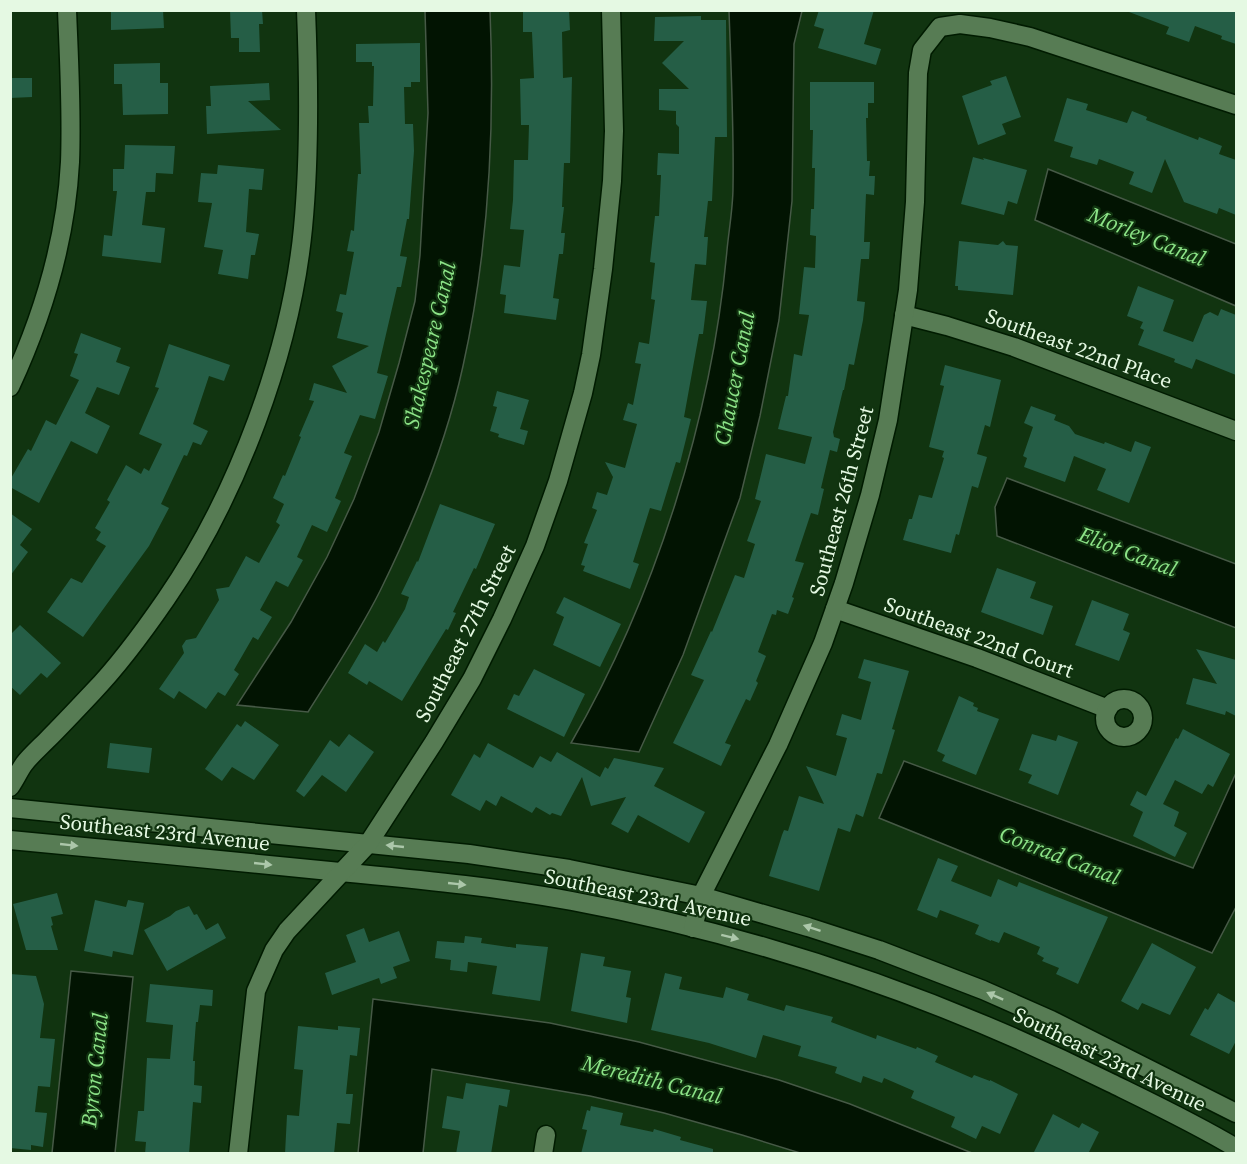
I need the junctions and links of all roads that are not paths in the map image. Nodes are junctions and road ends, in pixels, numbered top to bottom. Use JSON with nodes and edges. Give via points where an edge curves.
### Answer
{"nodes":[{"id":1,"x":67,"y":10,"type":"edge"},
{"id":2,"x":306,"y":10,"type":"edge"},
{"id":3,"x":610,"y":10,"type":"edge"},
{"id":4,"x":1236,"y":105,"type":"edge"},
{"id":5,"x":904,"y":315,"type":"junction"},
{"id":6,"x":10,"y":387,"type":"edge"},
{"id":7,"x":1236,"y":431,"type":"edge"},
{"id":8,"x":835,"y":609,"type":"junction"},
{"id":9,"x":1108,"y":709,"type":"dead end"},
{"id":10,"x":10,"y":787,"type":"edge"},
{"id":11,"x":10,"y":808,"type":"edge"},
{"id":12,"x":10,"y":840,"type":"edge"},
{"id":13,"x":368,"y":844,"type":"junction"},
{"id":14,"x":342,"y":872,"type":"junction"},
{"id":15,"x":701,"y":896,"type":"junction"},
{"id":16,"x":693,"y":928,"type":"junction"},
{"id":17,"x":1236,"y":1113,"type":"edge"},
{"id":18,"x":546,"y":1135,"type":"dead end"},
{"id":19,"x":1236,"y":1148,"type":"edge"},
{"id":20,"x":238,"y":1154,"type":"edge"},
{"id":21,"x":543,"y":1154,"type":"edge"}],
"edges":[{"from":1,"to":6,"type":"street","via":[[69,163],[63,222],[42,307]]},
{"from":2,"to":10,"type":"street","via":[[309,115],[303,230],[280,346],[256,421],[222,500],[166,598],[95,690],[25,763]]},
{"from":3,"to":13,"type":"street","name":"Southeast 27th Street","via":[[612,181],[591,355],[572,437],[535,546],[472,679]]},
{"from":4,"to":5,"type":"street","name":"Southeast 26th Street","via":[[1030,37],[960,24],[940,27],[922,50],[918,73],[915,202]]},
{"from":5,"to":7,"type":"street","name":"Southeast 22nd Place","via":[[1014,347]]},
{"from":5,"to":8,"type":"street","name":"Southeast 26th Street","via":[[880,455]]},
{"from":8,"to":9,"type":"street","name":"Southeast 22nd Court"},
{"from":8,"to":15,"type":"street","name":"Southeast 26th Street","via":[[778,745]]},
{"from":11,"to":13,"type":"street","name":"Southeast 23rd Avenue"},
{"from":12,"to":14,"type":"street","name":"Southeast 23rd Avenue","one_way":true},
{"from":13,"to":14,"type":"street","name":"Southeast 27th Street"},
{"from":15,"to":13,"type":"street","name":"Southeast 23rd Avenue","one_way":true,"via":[[569,869]]},
{"from":14,"to":16,"type":"street","name":"Southeast 23rd Avenue","one_way":true,"via":[[570,900]]},
{"from":14,"to":20,"type":"street","name":"Southeast 27th Street","via":[[287,931],[256,991]]},
{"from":15,"to":16,"type":"street","name":"Southeast 26th Street"},
{"from":17,"to":15,"type":"street","name":"Southeast 23rd Avenue","one_way":true,"via":[[983,990],[839,937]]},
{"from":16,"to":19,"type":"street","name":"Southeast 23rd Avenue","one_way":true,"via":[[843,970],[943,1007],[1038,1047]]},
{"from":18,"to":21,"type":"street"}]}
